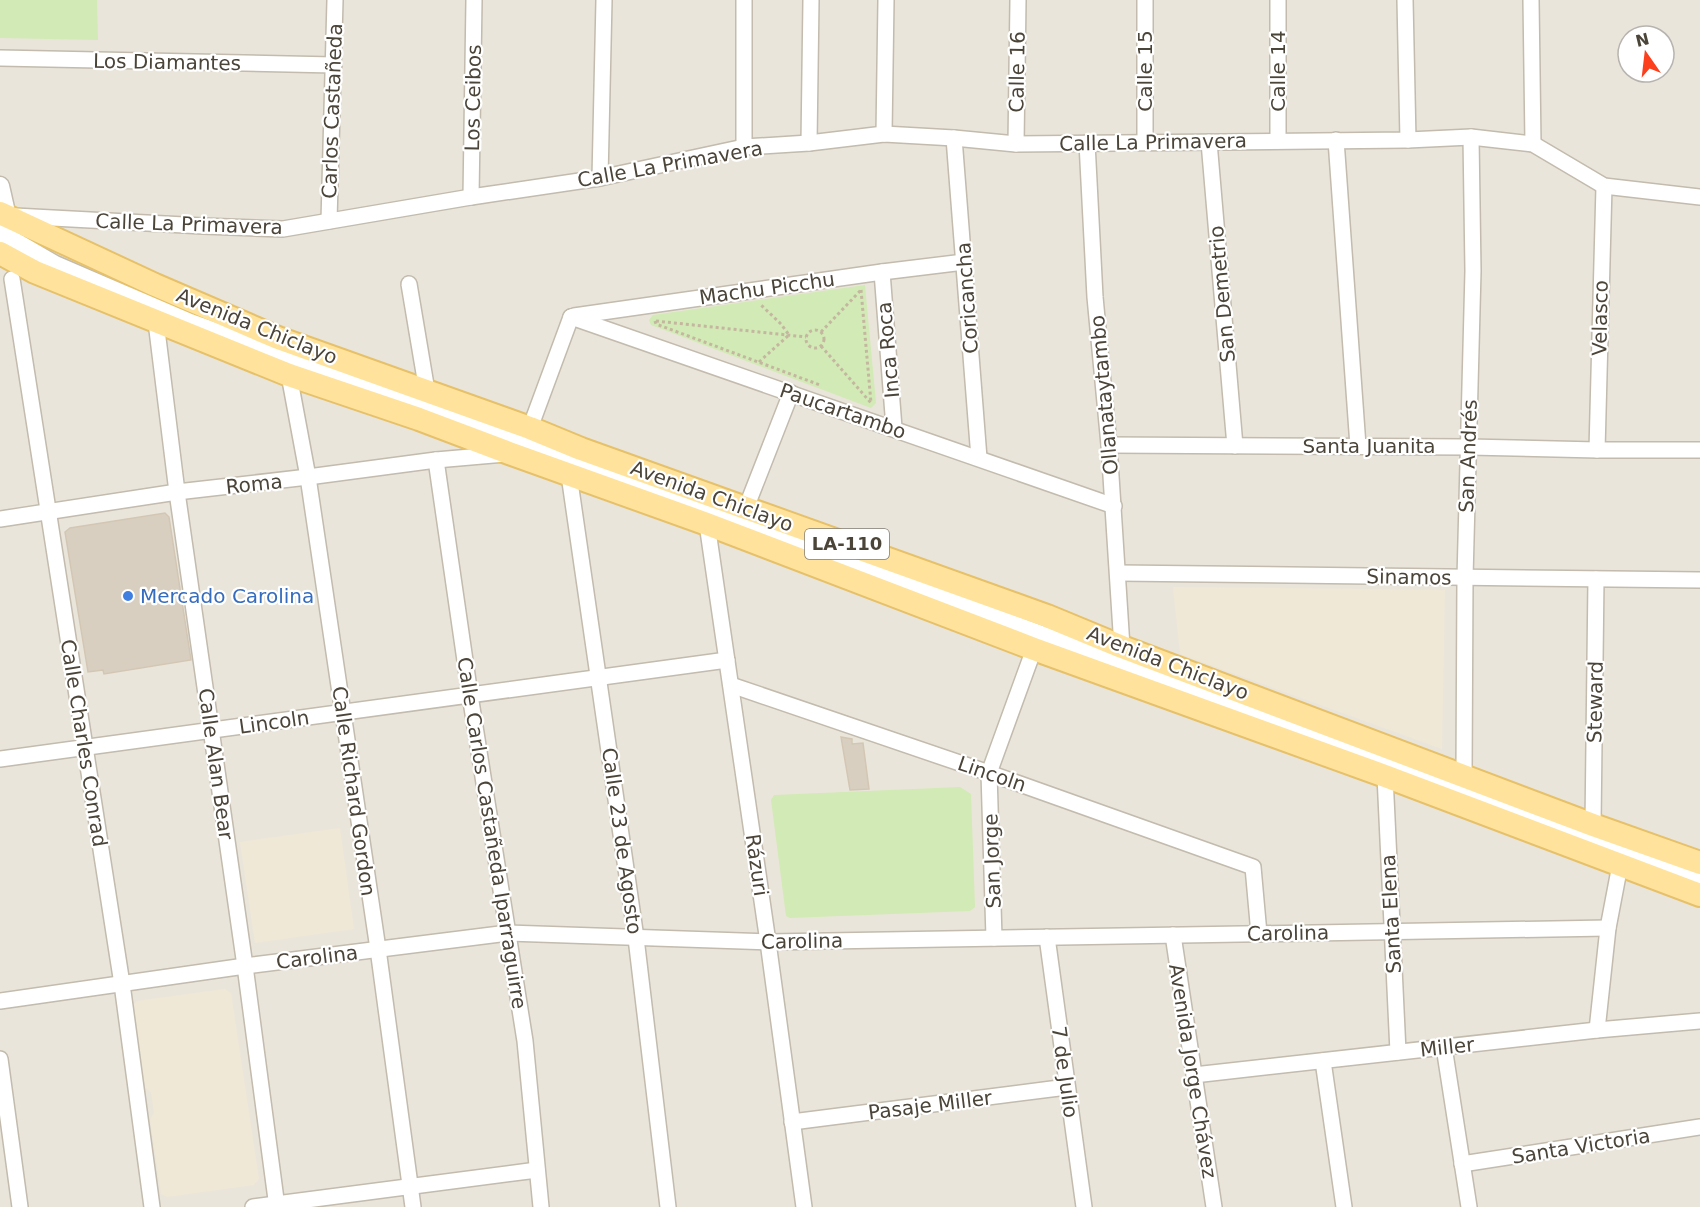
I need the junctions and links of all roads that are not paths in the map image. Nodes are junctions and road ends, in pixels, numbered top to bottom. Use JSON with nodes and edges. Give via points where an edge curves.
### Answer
{"nodes":[{"id":1,"x":335,"y":0,"type":"edge"},
{"id":2,"x":474,"y":0,"type":"edge"},
{"id":3,"x":604,"y":0,"type":"edge"},
{"id":4,"x":744,"y":0,"type":"edge"},
{"id":5,"x":811,"y":0,"type":"edge"},
{"id":6,"x":885,"y":0,"type":"edge"},
{"id":7,"x":1018,"y":0,"type":"edge"},
{"id":8,"x":1145,"y":0,"type":"edge"},
{"id":9,"x":1278,"y":0,"type":"edge"},
{"id":10,"x":1405,"y":0,"type":"edge"},
{"id":11,"x":1531,"y":0,"type":"edge"},
{"id":12,"x":0,"y":58,"type":"edge"},
{"id":13,"x":334,"y":65,"type":"junction"},
{"id":14,"x":884,"y":134,"type":"junction"},
{"id":15,"x":1471,"y":137,"type":"junction"},
{"id":16,"x":954,"y":138,"type":"junction"},
{"id":17,"x":1336,"y":140,"type":"junction"},
{"id":18,"x":1408,"y":140,"type":"junction"},
{"id":19,"x":1278,"y":141,"type":"junction"},
{"id":20,"x":809,"y":142,"type":"junction"},
{"id":21,"x":1145,"y":142,"type":"junction"},
{"id":22,"x":1209,"y":142,"type":"junction"},
{"id":23,"x":1087,"y":143,"type":"junction"},
{"id":24,"x":1016,"y":144,"type":"junction"},
{"id":25,"x":1533,"y":144,"type":"junction"},
{"id":26,"x":744,"y":147,"type":"junction"},
{"id":27,"x":600,"y":178,"type":"junction"},
{"id":28,"x":0,"y":186,"type":"edge"},
{"id":29,"x":1604,"y":186,"type":"junction"},
{"id":30,"x":471,"y":196,"type":"junction"},
{"id":31,"x":1700,"y":197,"type":"edge"},
{"id":32,"x":329,"y":221,"type":"junction"},
{"id":33,"x":4,"y":231,"type":"edge"},
{"id":34,"x":964,"y":262,"type":"junction"},
{"id":35,"x":35,"y":272,"type":"junction"},
{"id":36,"x":882,"y":272,"type":"junction"},
{"id":37,"x":6,"y":280,"type":"edge"},
{"id":38,"x":409,"y":284,"type":"dead end"},
{"id":39,"x":571,"y":317,"type":"junction"},
{"id":40,"x":156,"y":322,"type":"junction"},
{"id":41,"x":289,"y":375,"type":"junction"},
{"id":42,"x":427,"y":391,"type":"junction"},
{"id":43,"x":791,"y":393,"type":"junction"},
{"id":44,"x":894,"y":428,"type":"junction"},
{"id":45,"x":519,"y":440,"type":"junction"},
{"id":46,"x":1109,"y":445,"type":"junction"},
{"id":47,"x":1235,"y":446,"type":"junction"},
{"id":48,"x":1358,"y":446,"type":"junction"},
{"id":49,"x":1469,"y":447,"type":"junction"},
{"id":50,"x":1597,"y":450,"type":"junction"},
{"id":51,"x":1700,"y":450,"type":"edge"},
{"id":52,"x":979,"y":458,"type":"junction"},
{"id":53,"x":436,"y":460,"type":"junction"},
{"id":54,"x":569,"y":475,"type":"junction"},
{"id":55,"x":308,"y":477,"type":"junction"},
{"id":56,"x":177,"y":492,"type":"junction"},
{"id":57,"x":1114,"y":506,"type":"junction"},
{"id":58,"x":746,"y":508,"type":"junction"},
{"id":59,"x":48,"y":512,"type":"junction"},
{"id":60,"x":0,"y":519,"type":"edge"},
{"id":61,"x":707,"y":524,"type":"junction"},
{"id":62,"x":1118,"y":573,"type":"junction"},
{"id":63,"x":1465,"y":578,"type":"junction"},
{"id":64,"x":1596,"y":579,"type":"junction"},
{"id":65,"x":1700,"y":580,"type":"edge"},
{"id":66,"x":1122,"y":647,"type":"junction"},
{"id":67,"x":1034,"y":649,"type":"junction"},
{"id":68,"x":727,"y":660,"type":"junction"},
{"id":69,"x":598,"y":678,"type":"junction"},
{"id":70,"x":731,"y":685,"type":"junction"},
{"id":71,"x":470,"y":695,"type":"junction"},
{"id":72,"x":343,"y":712,"type":"junction"},
{"id":73,"x":211,"y":730,"type":"junction"},
{"id":74,"x":85,"y":747,"type":"junction"},
{"id":75,"x":0,"y":759,"type":"edge"},
{"id":76,"x":989,"y":773,"type":"junction"},
{"id":77,"x":1385,"y":776,"type":"junction"},
{"id":78,"x":1464,"y":776,"type":"junction"},
{"id":79,"x":1593,"y":825,"type":"junction"},
{"id":80,"x":1700,"y":863,"type":"edge"},
{"id":81,"x":1620,"y":865,"type":"junction"},
{"id":82,"x":1700,"y":880,"type":"edge"},
{"id":83,"x":1700,"y":895,"type":"edge"},
{"id":84,"x":1608,"y":928,"type":"junction"},
{"id":85,"x":1392,"y":932,"type":"junction"},
{"id":86,"x":508,"y":933,"type":"junction"},
{"id":87,"x":1259,"y":934,"type":"junction"},
{"id":88,"x":1173,"y":935,"type":"junction"},
{"id":89,"x":1047,"y":937,"type":"junction"},
{"id":90,"x":636,"y":938,"type":"junction"},
{"id":91,"x":994,"y":938,"type":"junction"},
{"id":92,"x":768,"y":942,"type":"junction"},
{"id":93,"x":378,"y":949,"type":"junction"},
{"id":94,"x":245,"y":966,"type":"junction"},
{"id":95,"x":122,"y":984,"type":"junction"},
{"id":96,"x":0,"y":1001,"type":"edge"},
{"id":97,"x":1700,"y":1021,"type":"edge"},
{"id":98,"x":1597,"y":1030,"type":"junction"},
{"id":99,"x":1444,"y":1047,"type":"junction"},
{"id":100,"x":1398,"y":1052,"type":"junction"},
{"id":101,"x":0,"y":1059,"type":"edge"},
{"id":102,"x":1323,"y":1060,"type":"junction"},
{"id":103,"x":1194,"y":1075,"type":"junction"},
{"id":104,"x":1068,"y":1087,"type":"junction"},
{"id":105,"x":792,"y":1122,"type":"junction"},
{"id":106,"x":1700,"y":1127,"type":"edge"},
{"id":107,"x":1462,"y":1164,"type":"junction"},
{"id":108,"x":537,"y":1170,"type":"junction"},
{"id":109,"x":410,"y":1187,"type":"junction"},
{"id":110,"x":276,"y":1205,"type":"edge"},
{"id":111,"x":20,"y":1207,"type":"edge"},
{"id":112,"x":152,"y":1207,"type":"edge"},
{"id":113,"x":253,"y":1207,"type":"edge"},
{"id":114,"x":413,"y":1207,"type":"edge"},
{"id":115,"x":540,"y":1207,"type":"edge"},
{"id":116,"x":668,"y":1207,"type":"edge"},
{"id":117,"x":804,"y":1207,"type":"edge"},
{"id":118,"x":1084,"y":1207,"type":"edge"},
{"id":119,"x":1214,"y":1207,"type":"edge"},
{"id":120,"x":1344,"y":1207,"type":"edge"},
{"id":121,"x":1469,"y":1207,"type":"edge"}],
"edges":[{"from":1,"to":13,"type":"street","name":"Carlos Castañeda"},
{"from":2,"to":30,"type":"street","name":"Los Ceibos"},
{"from":3,"to":27,"type":"street"},
{"from":4,"to":26,"type":"street"},
{"from":5,"to":20,"type":"street"},
{"from":6,"to":14,"type":"street"},
{"from":7,"to":24,"type":"street","name":"Calle 16"},
{"from":8,"to":21,"type":"street","name":"Calle 15"},
{"from":9,"to":19,"type":"street","name":"Calle 14"},
{"from":10,"to":18,"type":"street"},
{"from":11,"to":25,"type":"street"},
{"from":12,"to":13,"type":"street","name":"Los Diamantes"},
{"from":13,"to":32,"type":"street","name":"Carlos Castañeda"},
{"from":14,"to":16,"type":"street","name":"Calle La Primavera"},
{"from":14,"to":20,"type":"street","name":"Calle La Primavera"},
{"from":15,"to":18,"type":"street","name":"Calle La Primavera"},
{"from":15,"to":25,"type":"street","name":"Calle La Primavera"},
{"from":15,"to":49,"type":"street","name":"San Andrés"},
{"from":16,"to":24,"type":"street","name":"Calle La Primavera"},
{"from":16,"to":34,"type":"street","name":"Coricancha"},
{"from":17,"to":18,"type":"street","name":"Calle La Primavera"},
{"from":17,"to":19,"type":"street","name":"Calle La Primavera"},
{"from":17,"to":48,"type":"street"},
{"from":19,"to":22,"type":"street","name":"Calle La Primavera"},
{"from":20,"to":26,"type":"street","name":"Calle La Primavera"},
{"from":21,"to":22,"type":"street","name":"Calle La Primavera"},
{"from":21,"to":23,"type":"street","name":"Calle La Primavera"},
{"from":22,"to":47,"type":"street","name":"San Demetrio"},
{"from":23,"to":24,"type":"street","name":"Calle La Primavera"},
{"from":23,"to":46,"type":"street","name":"Ollanataytambo","via":[[1095,297]]},
{"from":25,"to":29,"type":"street"},
{"from":26,"to":27,"type":"street","name":"Calle La Primavera"},
{"from":27,"to":30,"type":"street","name":"Calle La Primavera"},
{"from":28,"to":33,"type":"street"},
{"from":29,"to":31,"type":"street"},
{"from":29,"to":50,"type":"street","name":"Velasco"},
{"from":30,"to":32,"type":"street","name":"Calle La Primavera"},
{"from":32,"to":33,"type":"street","name":"Calle La Primavera","via":[[283,229]]},
{"from":33,"to":35,"type":"main road","name":"Avenida Chiclayo","number":"LA-110"},
{"from":33,"to":42,"type":"main road","name":"Avenida Chiclayo","number":"LA-110","via":[[155,285],[278,338]]},
{"from":33,"to":45,"type":"street","name":"Avenida Chiclayo","via":[[55,265],[190,322]]},
{"from":34,"to":36,"type":"street","name":"Machu Picchu"},
{"from":34,"to":52,"type":"street","name":"Coricancha"},
{"from":35,"to":37,"type":"street"},
{"from":35,"to":40,"type":"main road","name":"Avenida Chiclayo","number":"LA-110"},
{"from":36,"to":39,"type":"street","name":"Machu Picchu"},
{"from":36,"to":44,"type":"street","name":"Inca Roca"},
{"from":37,"to":59,"type":"street","name":"Calle Charles Conrad"},
{"from":38,"to":42,"type":"street"},
{"from":39,"to":43,"type":"street","name":"Paucartambo"},
{"from":39,"to":45,"type":"street"},
{"from":40,"to":41,"type":"main road","name":"Avenida Chiclayo","number":"LA-110"},
{"from":40,"to":56,"type":"street","name":"Calle Alan Bear"},
{"from":41,"to":45,"type":"main road","name":"Avenida Chiclayo","number":"LA-110","via":[[419,419]]},
{"from":41,"to":55,"type":"street","name":"Calle Richard Gordon"},
{"from":42,"to":45,"type":"main road","name":"Avenida Chiclayo","number":"LA-110"},
{"from":43,"to":44,"type":"street","name":"Paucartambo"},
{"from":43,"to":58,"type":"street"},
{"from":44,"to":52,"type":"street","name":"Paucartambo"},
{"from":45,"to":53,"type":"street","name":"Roma"},
{"from":45,"to":54,"type":"main road","name":"Avenida Chiclayo","number":"LA-110"},
{"from":45,"to":58,"type":"main road","name":"Avenida Chiclayo","number":"LA-110","via":[[581,449]]},
{"from":45,"to":82,"type":"street","name":"Avenida Chiclayo"},
{"from":46,"to":47,"type":"street","name":"Santa Juanita"},
{"from":46,"to":57,"type":"street","name":"Ollanataytambo"},
{"from":47,"to":48,"type":"street","name":"Santa Juanita"},
{"from":48,"to":49,"type":"street","name":"Santa Juanita"},
{"from":49,"to":50,"type":"street","name":"Santa Juanita"},
{"from":49,"to":63,"type":"street","name":"San Andrés"},
{"from":50,"to":51,"type":"street","name":"Santa Juanita"},
{"from":52,"to":57,"type":"street","name":"Paucartambo"},
{"from":53,"to":55,"type":"street","name":"Roma"},
{"from":53,"to":71,"type":"street","name":"Calle Carlos Castañeda Iparraguirre"},
{"from":54,"to":61,"type":"main road","name":"Avenida Chiclayo","number":"LA-110"},
{"from":54,"to":69,"type":"street","name":"Calle 23 de Agosto"},
{"from":55,"to":56,"type":"street","name":"Roma"},
{"from":55,"to":72,"type":"street","name":"Calle Richard Gordon"},
{"from":56,"to":59,"type":"street","name":"Roma"},
{"from":56,"to":73,"type":"street","name":"Calle Alan Bear"},
{"from":57,"to":62,"type":"street","name":"Ollanataytambo"},
{"from":58,"to":66,"type":"main road","name":"Avenida Chiclayo","number":"LA-110","via":[[1047,616]]},
{"from":59,"to":60,"type":"street","name":"Roma"},
{"from":59,"to":74,"type":"street","name":"Calle Charles Conrad"},
{"from":61,"to":67,"type":"main road","name":"Avenida Chiclayo","number":"LA-110"},
{"from":61,"to":68,"type":"street","name":"Rázuri"},
{"from":62,"to":63,"type":"street","name":"Sinamos"},
{"from":62,"to":66,"type":"street","name":"Ollanataytambo"},
{"from":63,"to":64,"type":"street","name":"Sinamos"},
{"from":63,"to":78,"type":"street","name":"San Andrés"},
{"from":64,"to":65,"type":"street","name":"Sinamos"},
{"from":64,"to":79,"type":"street","name":"Steward"},
{"from":66,"to":78,"type":"main road","name":"Avenida Chiclayo","number":"LA-110"},
{"from":67,"to":76,"type":"street","name":"San Jorge"},
{"from":67,"to":77,"type":"main road","name":"Avenida Chiclayo","number":"LA-110"},
{"from":68,"to":69,"type":"street","name":"Lincoln"},
{"from":68,"to":70,"type":"street","name":"Rázuri"},
{"from":69,"to":71,"type":"street","name":"Lincoln"},
{"from":69,"to":90,"type":"street","name":"Calle 23 de Agosto"},
{"from":70,"to":76,"type":"street","name":"Lincoln"},
{"from":70,"to":92,"type":"street","name":"Rázuri"},
{"from":71,"to":72,"type":"street","name":"Lincoln"},
{"from":71,"to":86,"type":"street","name":"Calle Carlos Castañeda Iparraguirre"},
{"from":72,"to":73,"type":"street","name":"Lincoln"},
{"from":72,"to":93,"type":"street","name":"Calle Richard Gordon"},
{"from":73,"to":74,"type":"street","name":"Lincoln"},
{"from":73,"to":94,"type":"street","name":"Calle Alan Bear"},
{"from":74,"to":75,"type":"street","name":"Lincoln"},
{"from":74,"to":95,"type":"street","name":"Calle Charles Conrad"},
{"from":76,"to":87,"type":"street","name":"Lincoln","via":[[1253,867]]},
{"from":76,"to":91,"type":"street","name":"San Jorge"},
{"from":77,"to":81,"type":"main road","name":"Avenida Chiclayo","number":"LA-110"},
{"from":77,"to":85,"type":"street","name":"Santa Elena"},
{"from":78,"to":79,"type":"main road","name":"Avenida Chiclayo","number":"LA-110"},
{"from":79,"to":80,"type":"main road","name":"Avenida Chiclayo","number":"LA-110"},
{"from":81,"to":83,"type":"main road","name":"Avenida Chiclayo","number":"LA-110"},
{"from":81,"to":84,"type":"street"},
{"from":84,"to":85,"type":"street","name":"Carolina"},
{"from":84,"to":98,"type":"street"},
{"from":85,"to":87,"type":"street","name":"Carolina"},
{"from":85,"to":100,"type":"street","name":"Santa Elena"},
{"from":86,"to":90,"type":"street","name":"Carolina"},
{"from":86,"to":93,"type":"street","name":"Carolina"},
{"from":86,"to":108,"type":"street","name":"Calle Carlos Castañeda Iparraguirre","via":[[525,1041]]},
{"from":87,"to":88,"type":"street","name":"Carolina"},
{"from":88,"to":89,"type":"street","name":"Carolina"},
{"from":88,"to":103,"type":"street","name":"Avenida Jorge Chávez"},
{"from":89,"to":91,"type":"street","name":"Carolina"},
{"from":89,"to":104,"type":"street","name":"7 de Julio"},
{"from":90,"to":92,"type":"street","name":"Carolina"},
{"from":90,"to":116,"type":"street","name":"Calle 23 de Agosto"},
{"from":91,"to":92,"type":"street","name":"Carolina"},
{"from":92,"to":105,"type":"street","name":"Rázuri"},
{"from":93,"to":94,"type":"street","name":"Carolina"},
{"from":93,"to":109,"type":"street","name":"Calle Richard Gordon"},
{"from":94,"to":95,"type":"street","name":"Carolina"},
{"from":94,"to":110,"type":"street","name":"Calle Alan Bear"},
{"from":95,"to":96,"type":"street","name":"Carolina"},
{"from":95,"to":112,"type":"street","name":"Calle Charles Conrad"},
{"from":97,"to":98,"type":"street","name":"Miller"},
{"from":98,"to":99,"type":"street","name":"Miller"},
{"from":99,"to":100,"type":"street","name":"Miller"},
{"from":99,"to":107,"type":"street"},
{"from":100,"to":102,"type":"street","name":"Miller"},
{"from":101,"to":111,"type":"street"},
{"from":102,"to":103,"type":"street","name":"Miller"},
{"from":102,"to":120,"type":"street"},
{"from":103,"to":119,"type":"street","name":"Avenida Jorge Chávez"},
{"from":104,"to":105,"type":"street","name":"Pasaje Miller"},
{"from":104,"to":118,"type":"street","name":"7 de Julio"},
{"from":105,"to":117,"type":"street","name":"Rázuri"},
{"from":106,"to":107,"type":"street","name":"Santa Victoria"},
{"from":107,"to":121,"type":"street"},
{"from":108,"to":109,"type":"street"},
{"from":108,"to":115,"type":"street","name":"Calle Carlos Castañeda Iparraguirre"},
{"from":109,"to":110,"type":"street"},
{"from":109,"to":114,"type":"street","name":"Calle Richard Gordon"},
{"from":110,"to":113,"type":"street"}]}
